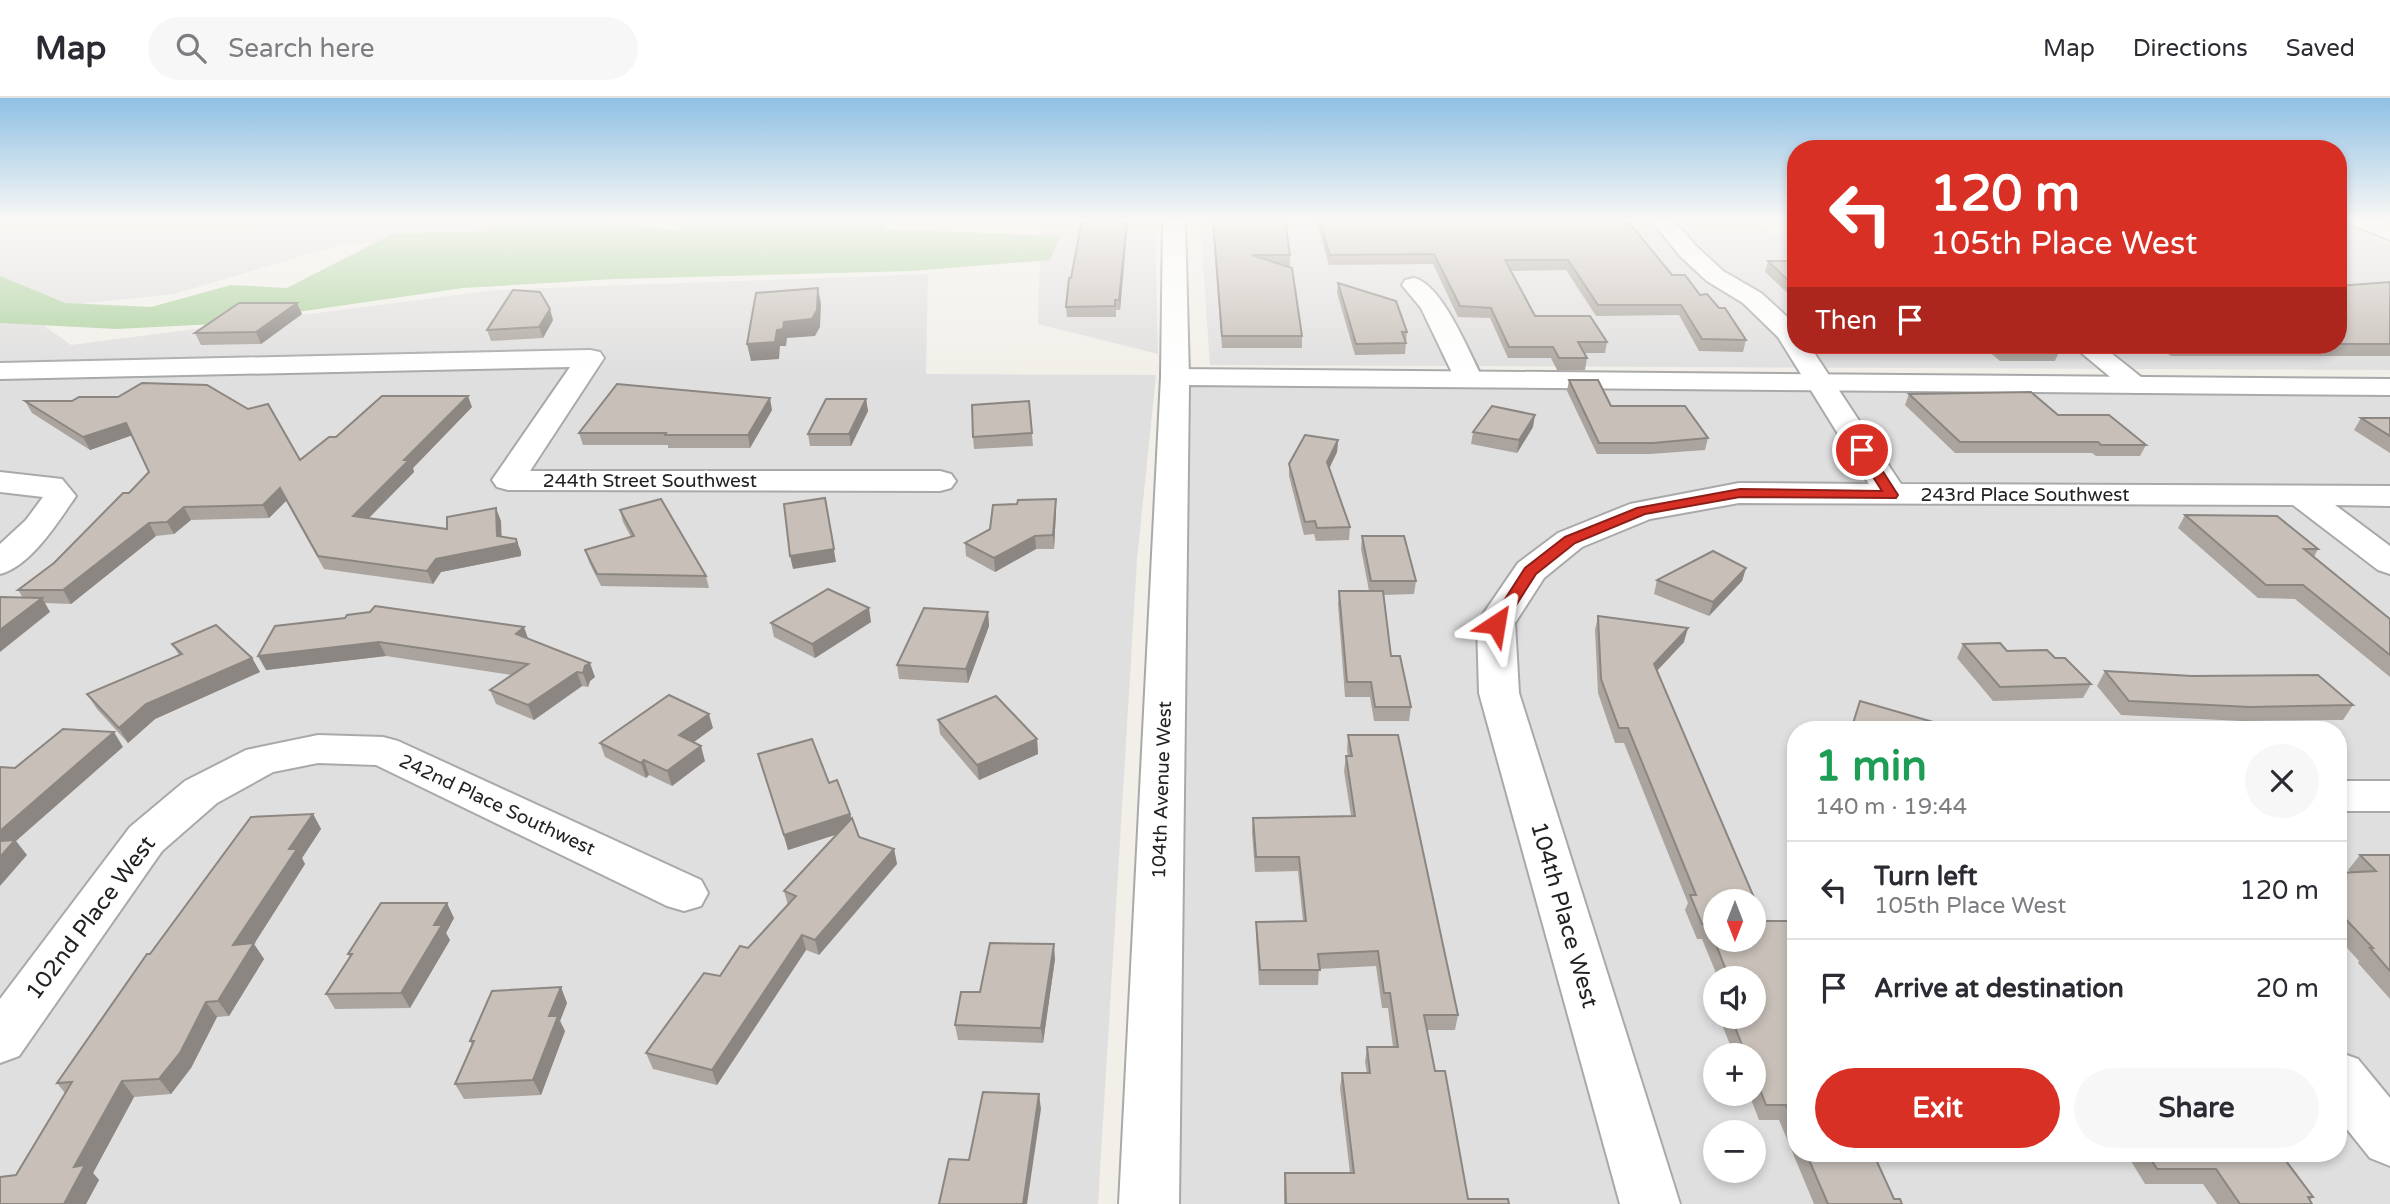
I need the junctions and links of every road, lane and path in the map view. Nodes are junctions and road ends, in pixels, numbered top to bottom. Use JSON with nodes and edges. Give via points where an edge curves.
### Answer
{"nodes":[{"id":1,"x":1174,"y":272,"type":"edge"},
{"id":2,"x":1710,"y":272,"type":"edge"},
{"id":3,"x":1414,"y":285,"type":"dead end"},
{"id":4,"x":1787,"y":331,"type":"edge"},
{"id":5,"x":1801,"y":354,"type":"edge"},
{"id":6,"x":2097,"y":354,"type":"edge"},
{"id":7,"x":0,"y":371,"type":"edge"},
{"id":8,"x":1175,"y":377,"type":"junction"},
{"id":9,"x":1469,"y":379,"type":"junction"},
{"id":10,"x":1818,"y":382,"type":"junction"},
{"id":11,"x":2137,"y":385,"type":"junction"},
{"id":12,"x":2390,"y":387,"type":"edge"},
{"id":13,"x":940,"y":481,"type":"dead end"},
{"id":14,"x":0,"y":482,"type":"edge"},
{"id":15,"x":1892,"y":495,"type":"junction"},
{"id":16,"x":2300,"y":495,"type":"junction"},
{"id":17,"x":2390,"y":496,"type":"edge"},
{"id":18,"x":0,"y":563,"type":"edge"},
{"id":19,"x":2390,"y":563,"type":"edge"},
{"id":20,"x":1496,"y":624,"type":"joint"},
{"id":21,"x":261,"y":760,"type":"joint"},
{"id":22,"x":2347,"y":796,"type":"edge"},
{"id":23,"x":2390,"y":796,"type":"edge"},
{"id":24,"x":684,"y":893,"type":"dead end"},
{"id":25,"x":0,"y":1040,"type":"edge"},
{"id":26,"x":2347,"y":1087,"type":"edge"},
{"id":27,"x":2390,"y":1140,"type":"edge"},
{"id":28,"x":1149,"y":1204,"type":"edge"},
{"id":29,"x":1650,"y":1204,"type":"edge"}],
"edges":[{"from":1,"to":8,"type":"street","name":"104th Avenue West"},
{"from":2,"to":4,"type":"street","via":[[1752,298]]},
{"from":3,"to":9,"type":"street","via":[[1432,305]]},
{"from":5,"to":10,"type":"street"},
{"from":6,"to":11,"type":"street"},
{"from":7,"to":13,"type":"street","name":"244th Street Southwest","via":[[590,358],[508,480]]},
{"from":8,"to":9,"type":"street"},
{"from":8,"to":28,"type":"street","name":"104th Avenue West"},
{"from":9,"to":10,"type":"street"},
{"from":10,"to":11,"type":"street"},
{"from":10,"to":15,"type":"street"},
{"from":11,"to":12,"type":"street"},
{"from":14,"to":18,"type":"street","via":[[51,486],[60,496],[38,527]]},
{"from":15,"to":16,"type":"street","name":"243rd Place Southwest"},
{"from":15,"to":20,"type":"street","name":"243rd Place Southwest","via":[[1740,493],[1642,511],[1570,540],[1531,571]]},
{"from":16,"to":17,"type":"street","name":"243rd Place Southwest"},
{"from":16,"to":19,"type":"street"},
{"from":20,"to":29,"type":"street","name":"104th Place West","via":[[1499,694]]},
{"from":21,"to":24,"type":"street","name":"242nd Place Southwest","via":[[318,749],[383,751]]},
{"from":21,"to":25,"type":"street","name":"102nd Place West","via":[[201,792],[146,839]]},
{"from":22,"to":23,"type":"street"},
{"from":26,"to":27,"type":"street"}]}
